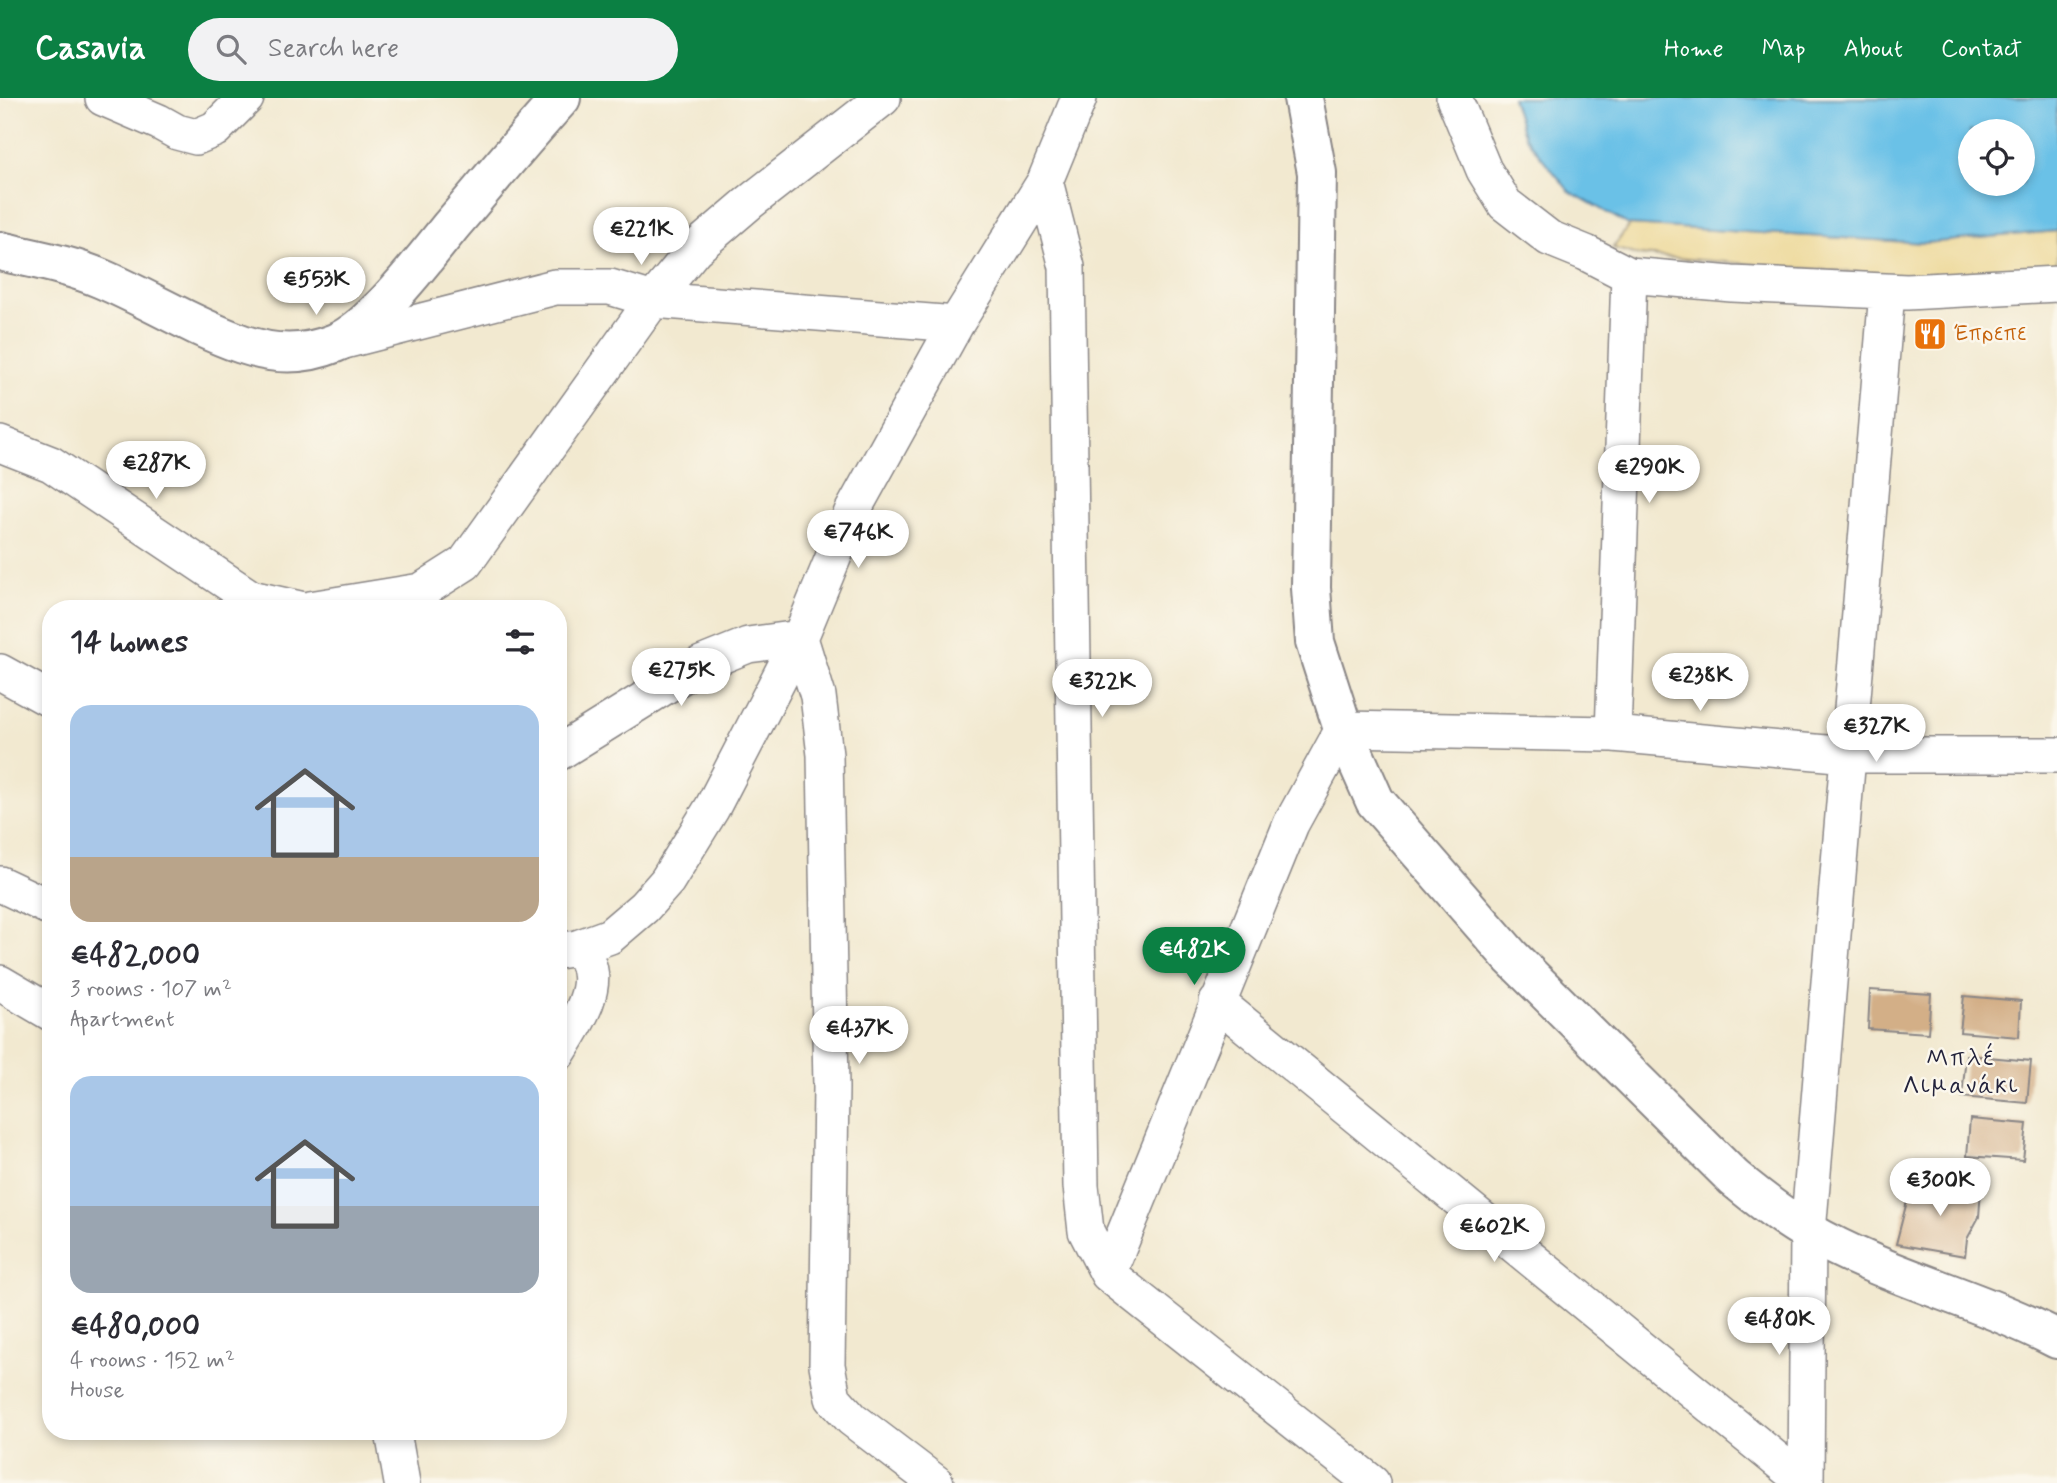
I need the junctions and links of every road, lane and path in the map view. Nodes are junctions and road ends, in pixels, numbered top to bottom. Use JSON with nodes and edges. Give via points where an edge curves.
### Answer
{"nodes":[{"id":1,"x":103,"y":98,"type":"edge"},
{"id":2,"x":246,"y":98,"type":"edge"},
{"id":3,"x":561,"y":98,"type":"edge"},
{"id":4,"x":883,"y":98,"type":"edge"},
{"id":5,"x":1079,"y":98,"type":"edge"},
{"id":6,"x":1303,"y":98,"type":"edge"},
{"id":7,"x":1454,"y":98,"type":"edge"},
{"id":8,"x":1045,"y":181,"type":"junction"},
{"id":9,"x":0,"y":251,"type":"edge"},
{"id":10,"x":1629,"y":275,"type":"junction"},
{"id":11,"x":2057,"y":284,"type":"edge"},
{"id":12,"x":1887,"y":292,"type":"junction"},
{"id":13,"x":653,"y":300,"type":"junction"},
{"id":14,"x":956,"y":324,"type":"junction"},
{"id":15,"x":337,"y":343,"type":"junction"},
{"id":16,"x":0,"y":444,"type":"edge"},
{"id":17,"x":260,"y":600,"type":"edge"},
{"id":18,"x":366,"y":600,"type":"edge"},
{"id":19,"x":800,"y":638,"type":"junction"},
{"id":20,"x":0,"y":673,"type":"edge"},
{"id":21,"x":42,"y":695,"type":"edge"},
{"id":22,"x":1343,"y":729,"type":"junction"},
{"id":23,"x":1613,"y":734,"type":"junction"},
{"id":24,"x":567,"y":747,"type":"edge"},
{"id":25,"x":1849,"y":755,"type":"junction"},
{"id":26,"x":2057,"y":755,"type":"edge"},
{"id":27,"x":0,"y":884,"type":"edge"},
{"id":28,"x":42,"y":904,"type":"edge"},
{"id":29,"x":568,"y":949,"type":"edge"},
{"id":30,"x":0,"y":983,"type":"edge"},
{"id":31,"x":1217,"y":1002,"type":"junction"},
{"id":32,"x":42,"y":1008,"type":"edge"},
{"id":33,"x":567,"y":1036,"type":"edge"},
{"id":34,"x":1808,"y":1232,"type":"junction"},
{"id":35,"x":1108,"y":1275,"type":"junction"},
{"id":36,"x":2057,"y":1339,"type":"edge"},
{"id":37,"x":394,"y":1440,"type":"edge"},
{"id":38,"x":401,"y":1483,"type":"edge"},
{"id":39,"x":936,"y":1483,"type":"edge"},
{"id":40,"x":1372,"y":1483,"type":"edge"},
{"id":41,"x":1806,"y":1483,"type":"edge"}],
"edges":[{"from":1,"to":2,"type":"street","via":[[196,137],[215,129]]},
{"from":3,"to":15,"type":"street","via":[[407,280]]},
{"from":4,"to":13,"type":"street","via":[[695,249]]},
{"from":5,"to":8,"type":"street"},
{"from":6,"to":22,"type":"street","via":[[1317,173],[1311,588],[1315,642]]},
{"from":7,"to":10,"type":"street","via":[[1484,170],[1505,204],[1549,238]]},
{"from":8,"to":14,"type":"street"},
{"from":8,"to":35,"type":"street","via":[[1067,267],[1081,1186],[1086,1231]]},
{"from":9,"to":15,"type":"street","via":[[100,278],[244,345],[278,354]]},
{"from":10,"to":12,"type":"street"},
{"from":10,"to":23,"type":"street"},
{"from":11,"to":12,"type":"street"},
{"from":12,"to":25,"type":"street"},
{"from":13,"to":14,"type":"street"},
{"from":13,"to":15,"type":"street","via":[[610,287],[555,287]]},
{"from":13,"to":18,"type":"street","via":[[465,563],[421,591]]},
{"from":14,"to":19,"type":"street","via":[[852,512]]},
{"from":16,"to":17,"type":"street","via":[[51,464]]},
{"from":19,"to":24,"type":"street","via":[[748,645],[701,664]]},
{"from":19,"to":29,"type":"street","via":[[712,808],[667,881],[610,936]]},
{"from":19,"to":39,"type":"street","via":[[818,696],[825,755],[831,1088],[827,1365],[833,1398],[852,1419]]},
{"from":20,"to":21,"type":"street"},
{"from":22,"to":23,"type":"street"},
{"from":22,"to":31,"type":"street","via":[[1291,824]]},
{"from":22,"to":34,"type":"street","via":[[1375,801],[1511,957],[1734,1178]]},
{"from":23,"to":25,"type":"street"},
{"from":25,"to":26,"type":"street"},
{"from":25,"to":34,"type":"street"},
{"from":27,"to":28,"type":"street"},
{"from":29,"to":33,"type":"street","via":[[588,962],[590,978],[588,998]]},
{"from":30,"to":32,"type":"street"},
{"from":31,"to":35,"type":"street"},
{"from":31,"to":41,"type":"street"},
{"from":34,"to":36,"type":"street"},
{"from":34,"to":41,"type":"street"},
{"from":35,"to":40,"type":"street"},
{"from":37,"to":38,"type":"street"}]}
